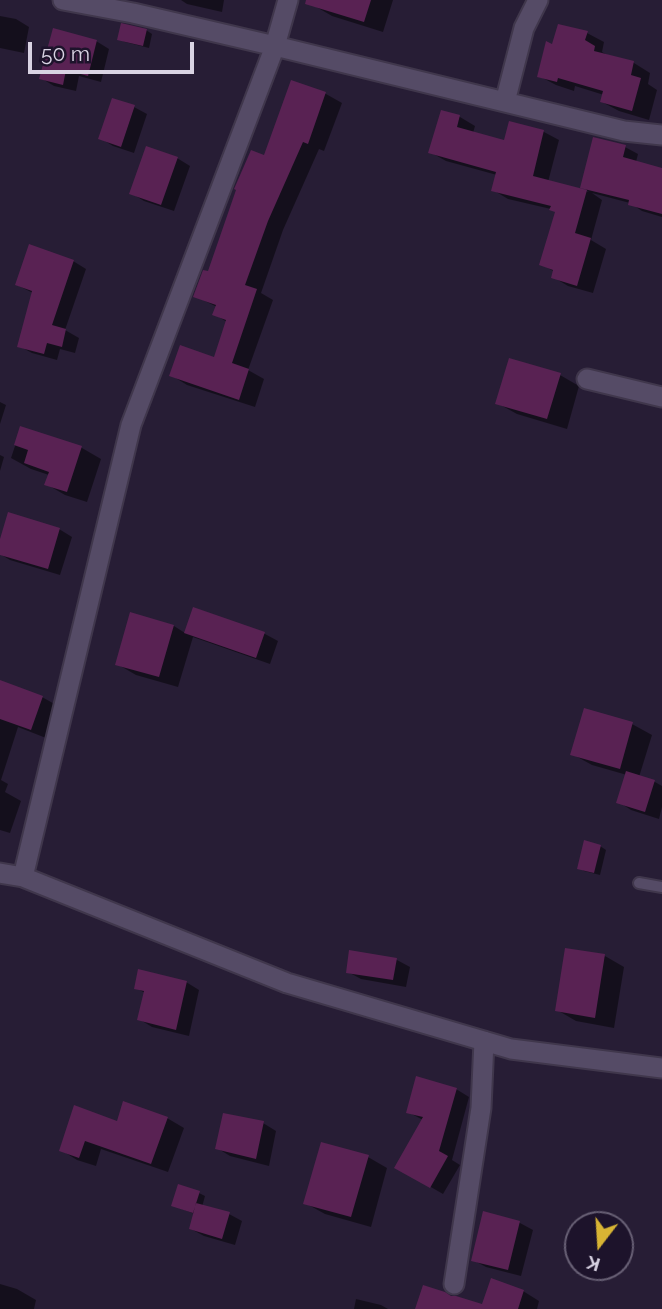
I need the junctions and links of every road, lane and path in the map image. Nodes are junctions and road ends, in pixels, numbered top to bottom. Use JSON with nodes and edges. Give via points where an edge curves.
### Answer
{"nodes":[{"id":1,"x":63,"y":0,"type":"edge"},
{"id":2,"x":288,"y":0,"type":"edge"},
{"id":3,"x":538,"y":0,"type":"edge"},
{"id":4,"x":275,"y":46,"type":"junction"},
{"id":5,"x":505,"y":102,"type":"junction"},
{"id":6,"x":662,"y":135,"type":"edge"},
{"id":7,"x":587,"y":379,"type":"dead end"},
{"id":8,"x":662,"y":397,"type":"edge"},
{"id":9,"x":0,"y":873,"type":"edge"},
{"id":10,"x":23,"y":877,"type":"junction"},
{"id":11,"x":639,"y":883,"type":"dead end"},
{"id":12,"x":662,"y":887,"type":"edge"},
{"id":13,"x":484,"y":1041,"type":"junction"},
{"id":14,"x":662,"y":1068,"type":"edge"},
{"id":15,"x":454,"y":1284,"type":"dead end"}],
"edges":[{"from":1,"to":4,"type":"street"},
{"from":2,"to":4,"type":"street"},
{"from":3,"to":5,"type":"street","via":[[524,28]]},
{"from":4,"to":5,"type":"street"},
{"from":4,"to":10,"type":"street","via":[[131,425]]},
{"from":5,"to":6,"type":"street","via":[[624,131]]},
{"from":7,"to":8,"type":"street"},
{"from":9,"to":10,"type":"street"},
{"from":10,"to":13,"type":"street","via":[[286,983]]},
{"from":11,"to":12,"type":"lane"},
{"from":13,"to":14,"type":"street","via":[[511,1049]]},
{"from":13,"to":15,"type":"street","via":[[481,1108]]}]}
